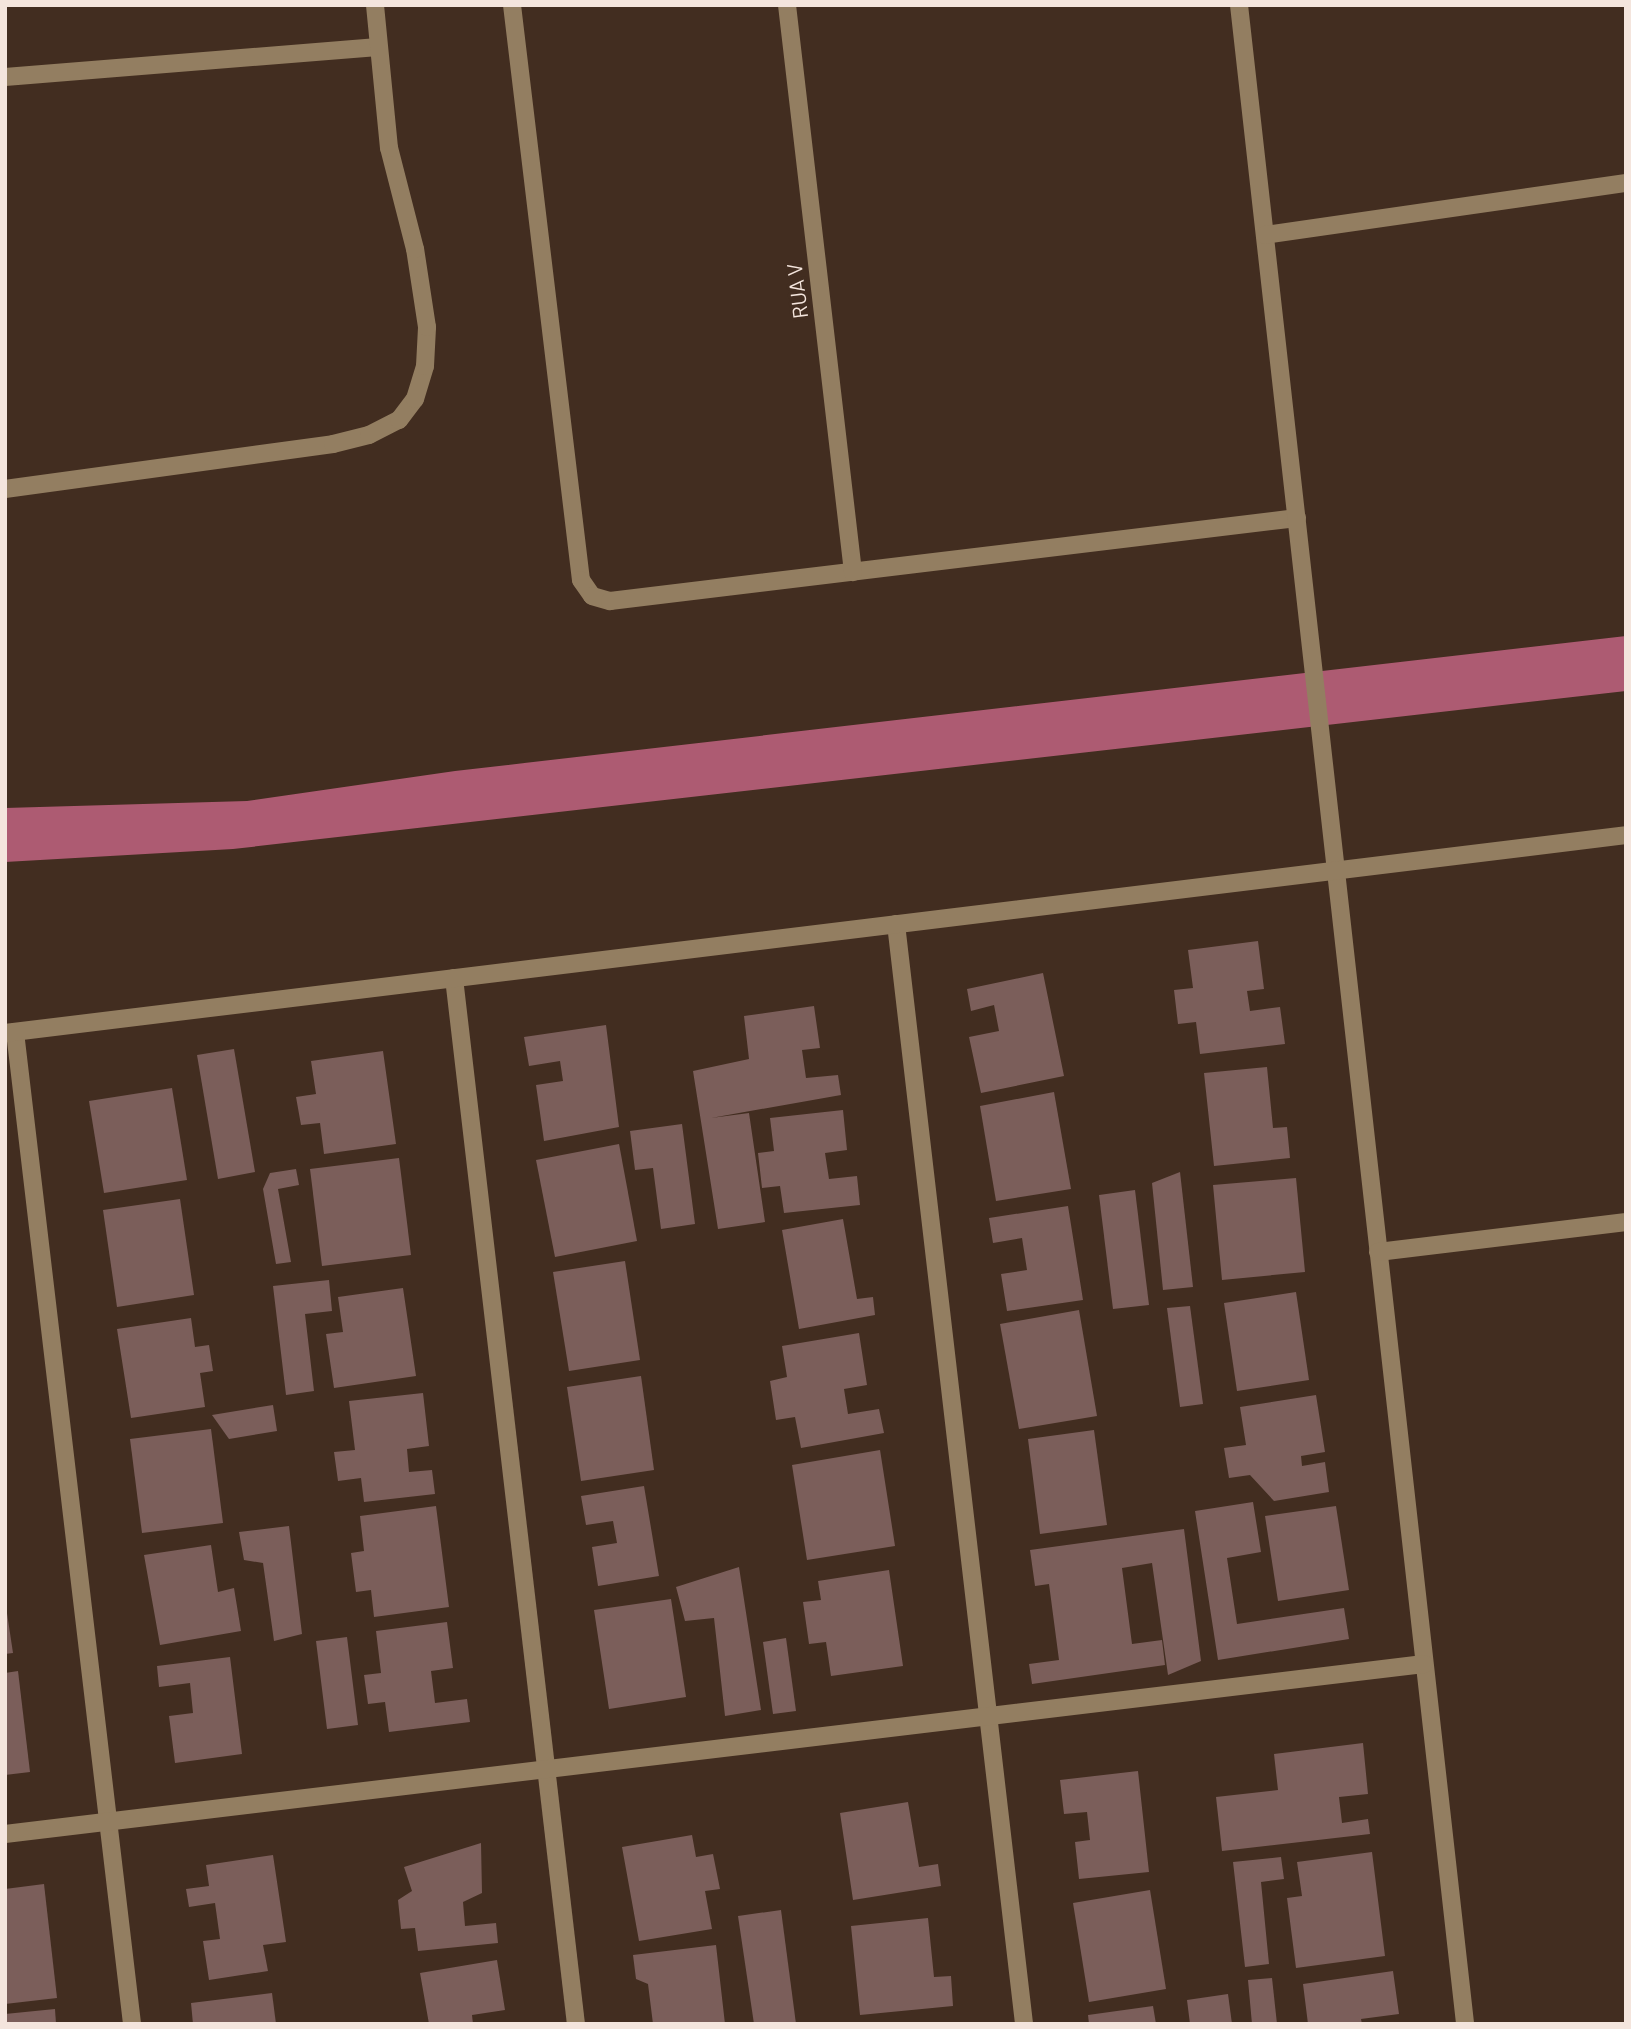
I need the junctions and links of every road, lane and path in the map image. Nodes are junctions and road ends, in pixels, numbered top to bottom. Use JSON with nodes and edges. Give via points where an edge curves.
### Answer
{"nodes":[{"id":1,"x":375,"y":5,"type":"edge"},
{"id":2,"x":512,"y":5,"type":"edge"},
{"id":3,"x":787,"y":5,"type":"edge"},
{"id":4,"x":1238,"y":5,"type":"edge"},
{"id":5,"x":378,"y":47,"type":"junction"},
{"id":6,"x":5,"y":77,"type":"edge"},
{"id":7,"x":1626,"y":183,"type":"edge"},
{"id":8,"x":1265,"y":235,"type":"junction"},
{"id":9,"x":5,"y":489,"type":"edge"},
{"id":10,"x":1297,"y":518,"type":"junction"},
{"id":11,"x":853,"y":572,"type":"junction"},
{"id":12,"x":1626,"y":835,"type":"edge"},
{"id":13,"x":1335,"y":870,"type":"junction"},
{"id":14,"x":896,"y":924,"type":"junction"},
{"id":15,"x":454,"y":978,"type":"junction"},
{"id":16,"x":10,"y":1033,"type":"edge"},
{"id":17,"x":1626,"y":1222,"type":"edge"},
{"id":18,"x":1378,"y":1252,"type":"junction"},
{"id":19,"x":1424,"y":1664,"type":"junction"},
{"id":20,"x":986,"y":1717,"type":"junction"},
{"id":21,"x":544,"y":1770,"type":"junction"},
{"id":22,"x":107,"y":1822,"type":"junction"},
{"id":23,"x":5,"y":1834,"type":"edge"},
{"id":24,"x":132,"y":2024,"type":"edge"},
{"id":25,"x":576,"y":2024,"type":"edge"},
{"id":26,"x":1024,"y":2024,"type":"edge"},
{"id":27,"x":1465,"y":2024,"type":"edge"}],
"edges":[{"from":1,"to":5,"type":"street"},
{"from":2,"to":11,"type":"street","via":[[585,589],[610,601]]},
{"from":3,"to":11,"type":"street","name":"RUA V"},
{"from":4,"to":8,"type":"street"},
{"from":5,"to":6,"type":"street"},
{"from":5,"to":9,"type":"street","via":[[389,148],[415,249],[427,327],[422,377],[415,399],[399,419],[369,435],[333,444]]},
{"from":7,"to":8,"type":"street"},
{"from":8,"to":10,"type":"street"},
{"from":10,"to":11,"type":"street"},
{"from":10,"to":13,"type":"street"},
{"from":12,"to":13,"type":"street"},
{"from":13,"to":14,"type":"street"},
{"from":13,"to":18,"type":"street"},
{"from":14,"to":15,"type":"street"},
{"from":14,"to":20,"type":"street"},
{"from":15,"to":16,"type":"street"},
{"from":15,"to":21,"type":"street"},
{"from":16,"to":22,"type":"street"},
{"from":17,"to":18,"type":"street"},
{"from":18,"to":19,"type":"street"},
{"from":19,"to":20,"type":"street"},
{"from":19,"to":27,"type":"street"},
{"from":20,"to":21,"type":"street"},
{"from":20,"to":26,"type":"street"},
{"from":21,"to":22,"type":"street"},
{"from":21,"to":25,"type":"street"},
{"from":22,"to":23,"type":"street"},
{"from":22,"to":24,"type":"street"}]}
